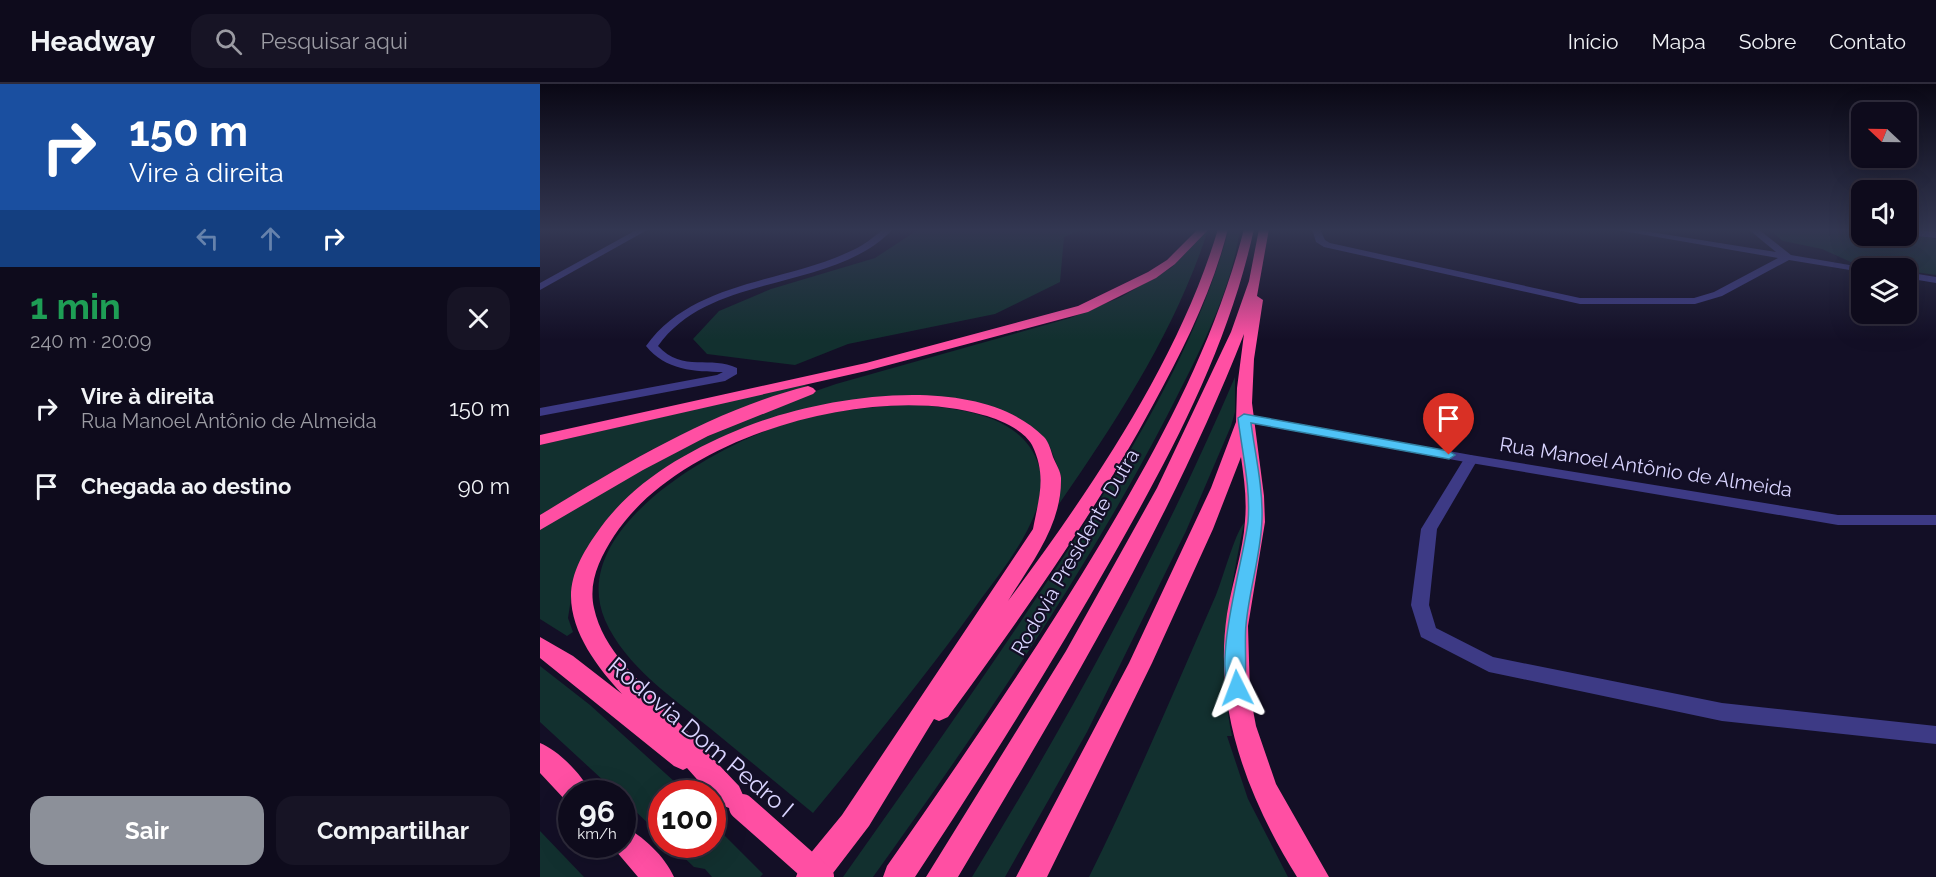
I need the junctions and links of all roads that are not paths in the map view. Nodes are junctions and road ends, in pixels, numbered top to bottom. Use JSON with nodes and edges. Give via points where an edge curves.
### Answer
{"nodes":[{"id":1,"x":578,"y":266,"type":"edge"},
{"id":2,"x":816,"y":266,"type":"edge"},
{"id":3,"x":1164,"y":266,"type":"edge"},
{"id":4,"x":1213,"y":266,"type":"edge"},
{"id":5,"x":1241,"y":266,"type":"edge"},
{"id":6,"x":1253,"y":266,"type":"edge"},
{"id":7,"x":1260,"y":266,"type":"edge"},
{"id":8,"x":1426,"y":266,"type":"edge"},
{"id":9,"x":1771,"y":266,"type":"edge"},
{"id":10,"x":1917,"y":277,"type":"edge"},
{"id":11,"x":1936,"y":280,"type":"edge"},
{"id":12,"x":540,"y":287,"type":"edge"},
{"id":13,"x":985,"y":337,"type":"junction"},
{"id":14,"x":540,"y":412,"type":"edge"},
{"id":15,"x":1244,"y":418,"type":"junction"},
{"id":16,"x":540,"y":440,"type":"edge"},
{"id":17,"x":1471,"y":459,"type":"junction"},
{"id":18,"x":1936,"y":520,"type":"edge"},
{"id":19,"x":540,"y":524,"type":"edge"},
{"id":20,"x":540,"y":646,"type":"edge"},
{"id":21,"x":1936,"y":735,"type":"edge"},
{"id":22,"x":540,"y":755,"type":"edge"},
{"id":23,"x":564,"y":780,"type":"edge"},
{"id":24,"x":735,"y":801,"type":"junction"},
{"id":25,"x":852,"y":825,"type":"junction"},
{"id":26,"x":636,"y":854,"type":"edge"},
{"id":27,"x":659,"y":877,"type":"edge"},
{"id":28,"x":811,"y":877,"type":"edge"},
{"id":29,"x":821,"y":877,"type":"edge"},
{"id":30,"x":898,"y":877,"type":"edge"},
{"id":31,"x":940,"y":877,"type":"edge"},
{"id":32,"x":1031,"y":877,"type":"edge"},
{"id":33,"x":1314,"y":877,"type":"edge"}],
"edges":[{"from":1,"to":12,"type":"street"},
{"from":2,"to":14,"type":"street","via":[[726,295],[675,321],[655,340],[652,346],[656,351],[686,366],[733,371],[721,378]]},
{"from":3,"to":13,"type":"highway","via":[[1083,309]]},
{"from":4,"to":25,"type":"highway","via":[[1185,333],[1089,501],[1025,597]]},
{"from":5,"to":30,"type":"highway","name":"Rodovia Presidente Dutra","via":[[1222,322],[1154,466],[1052,641]]},
{"from":6,"to":31,"type":"highway","via":[[1248,300],[1234,339],[1168,486],[1051,699]]},
{"from":7,"to":15,"type":"highway"},
{"from":8,"to":9,"type":"street","via":[[1580,301],[1695,301],[1718,294]]},
{"from":10,"to":11,"type":"street"},
{"from":13,"to":16,"type":"highway"},
{"from":13,"to":19,"type":"highway","via":[[738,415],[647,458]]},
{"from":15,"to":17,"type":"street","name":"Rua Manoel Antônio de Almeida"},
{"from":15,"to":32,"type":"highway","via":[[1213,507],[1147,651]]},
{"from":15,"to":33,"type":"highway","via":[[1255,522],[1237,624],[1239,710],[1249,753],[1266,796]]},
{"from":17,"to":18,"type":"street","name":"Rua Manoel Antônio de Almeida","via":[[1838,520]]},
{"from":17,"to":21,"type":"street","via":[[1429,529],[1420,605],[1428,632],[1489,664],[1722,712]]},
{"from":20,"to":24,"type":"highway","name":"Rodovia Dom Pedro I"},
{"from":22,"to":23,"type":"highway"},
{"from":24,"to":25,"type":"highway","via":[[610,665],[596,643],[582,602],[586,572],[600,542],[631,504],[676,469],[777,421],[876,400],[930,399],[977,406],[1017,423],[1040,443],[1053,471],[1052,505],[1043,529]]},
{"from":24,"to":29,"type":"highway","name":"Rodovia Dom Pedro I","bridge":true},
{"from":25,"to":28,"type":"highway"},
{"from":26,"to":27,"type":"highway"}]}
